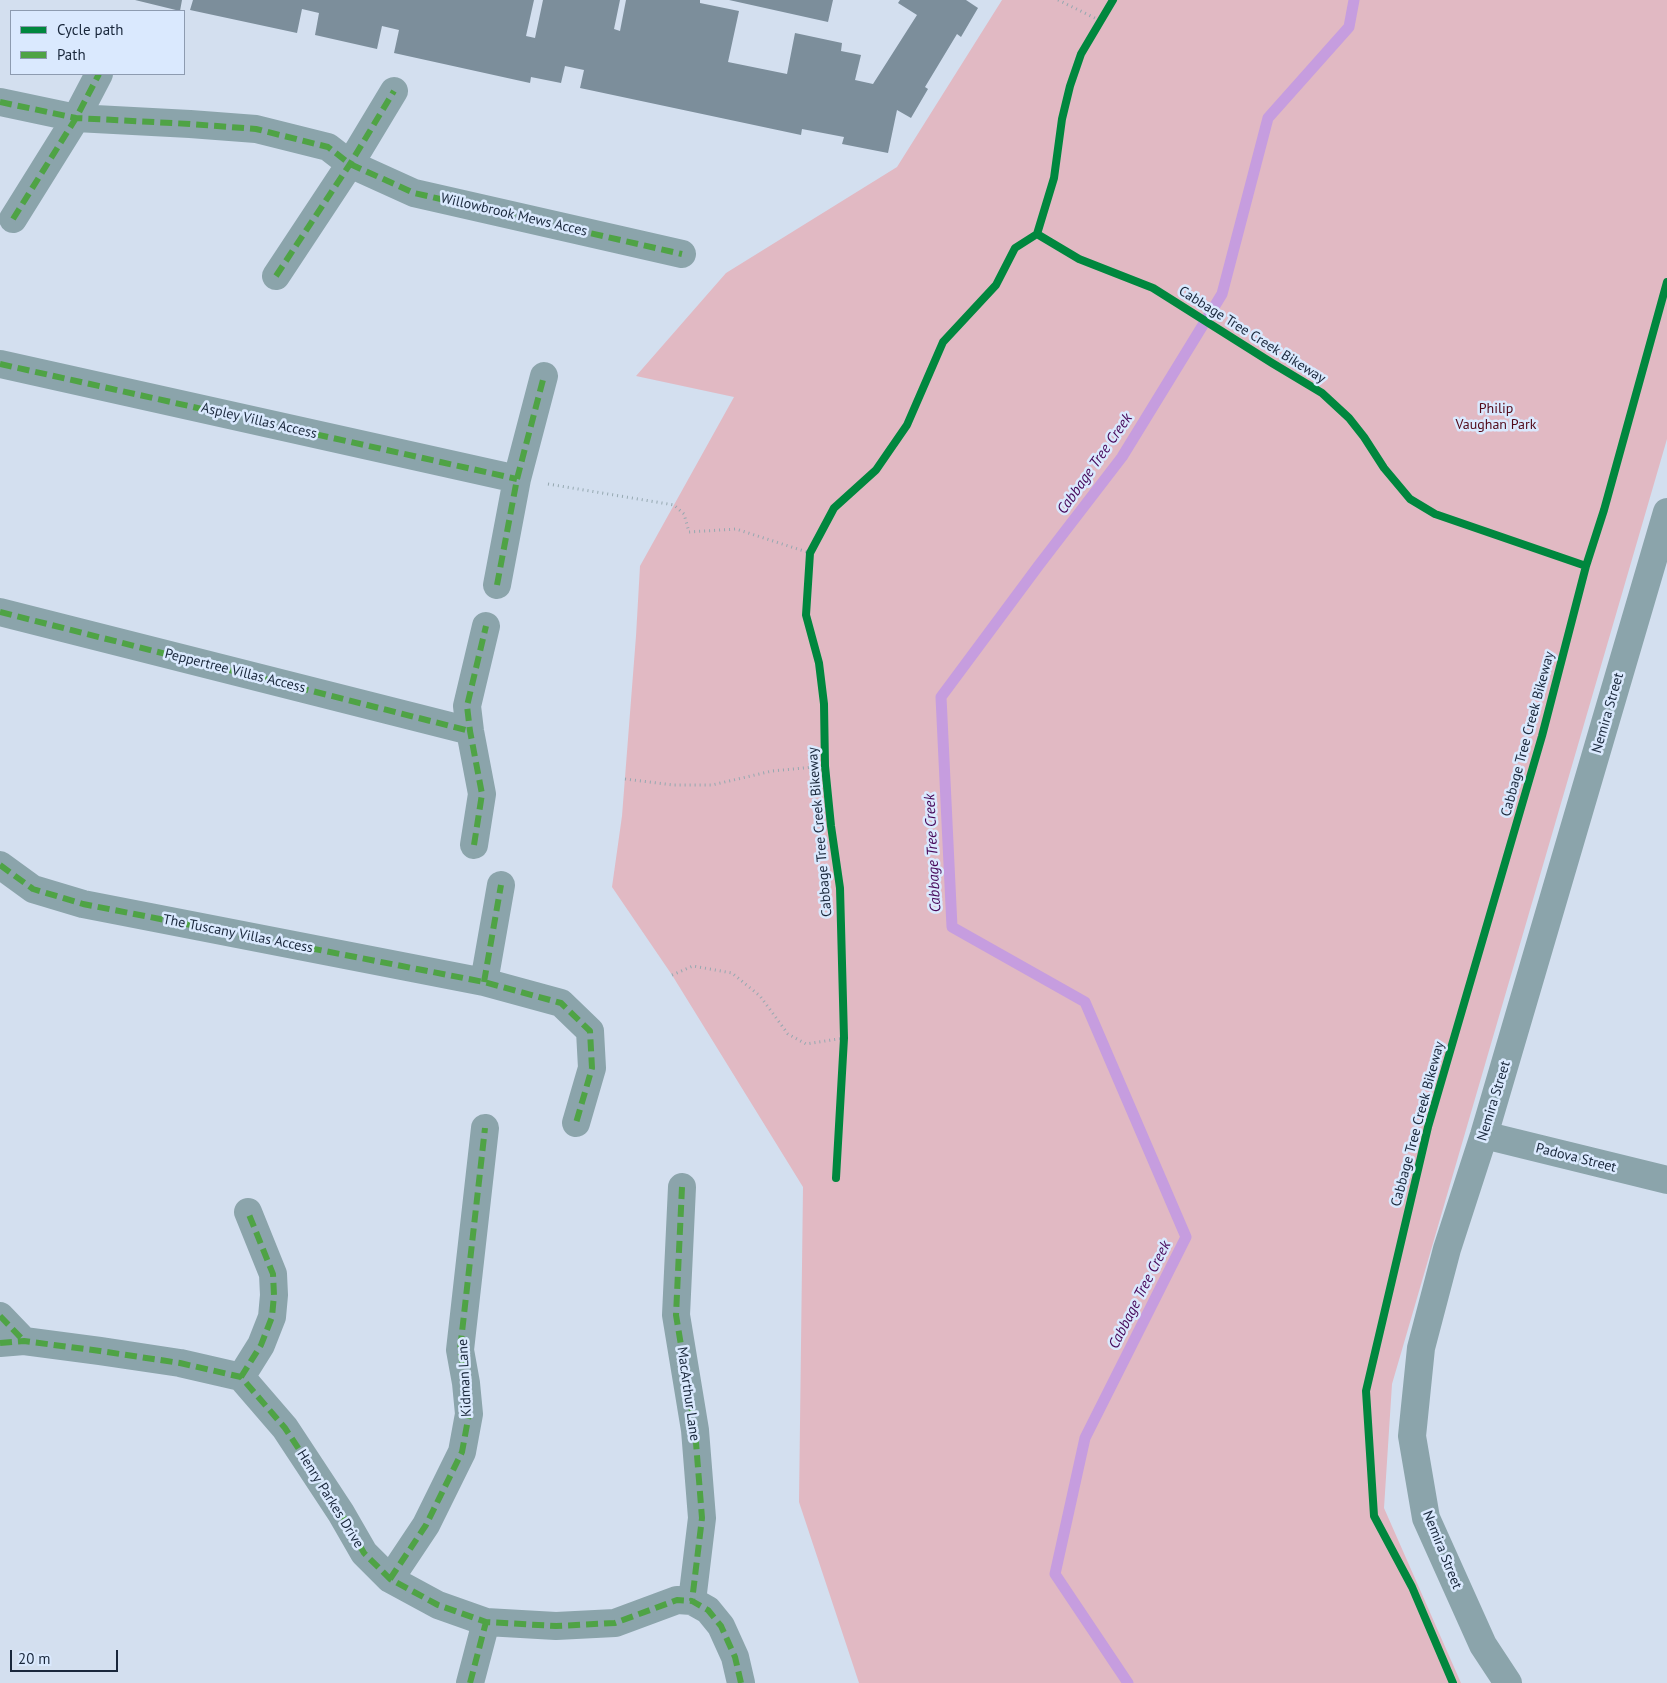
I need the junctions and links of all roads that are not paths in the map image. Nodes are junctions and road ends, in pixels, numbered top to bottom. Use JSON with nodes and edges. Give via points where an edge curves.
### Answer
{"nodes":[{"id":1,"x":98,"y":75,"type":"edge"},
{"id":2,"x":394,"y":91,"type":"dead end"},
{"id":3,"x":0,"y":102,"type":"edge"},
{"id":4,"x":76,"y":118,"type":"junction"},
{"id":5,"x":350,"y":164,"type":"junction"},
{"id":6,"x":13,"y":219,"type":"dead end"},
{"id":7,"x":682,"y":254,"type":"dead end"},
{"id":8,"x":276,"y":276,"type":"dead end"},
{"id":9,"x":0,"y":364,"type":"edge"},
{"id":10,"x":544,"y":376,"type":"dead end"},
{"id":11,"x":517,"y":479,"type":"junction"},
{"id":12,"x":1667,"y":512,"type":"edge"},
{"id":13,"x":497,"y":585,"type":"dead end"},
{"id":14,"x":0,"y":612,"type":"edge"},
{"id":15,"x":486,"y":626,"type":"dead end"},
{"id":16,"x":470,"y":730,"type":"junction"},
{"id":17,"x":474,"y":845,"type":"dead end"},
{"id":18,"x":0,"y":865,"type":"edge"},
{"id":19,"x":501,"y":885,"type":"dead end"},
{"id":20,"x":484,"y":982,"type":"junction"},
{"id":21,"x":576,"y":1123,"type":"dead end"},
{"id":22,"x":485,"y":1128,"type":"dead end"},
{"id":23,"x":1484,"y":1136,"type":"junction"},
{"id":24,"x":1667,"y":1180,"type":"edge"},
{"id":25,"x":682,"y":1187,"type":"dead end"},
{"id":26,"x":248,"y":1212,"type":"dead end"},
{"id":27,"x":0,"y":1316,"type":"edge"},
{"id":28,"x":12,"y":1342,"type":"edge"},
{"id":29,"x":241,"y":1377,"type":"junction"},
{"id":30,"x":390,"y":1579,"type":"junction"},
{"id":31,"x":692,"y":1601,"type":"junction"},
{"id":32,"x":486,"y":1622,"type":"junction"},
{"id":33,"x":470,"y":1683,"type":"edge"},
{"id":34,"x":741,"y":1683,"type":"edge"},
{"id":35,"x":1508,"y":1683,"type":"edge"}],
"edges":[{"from":1,"to":4,"type":"street"},
{"from":2,"to":5,"type":"street"},
{"from":3,"to":4,"type":"street","name":"Willowbrook Mews Acces"},
{"from":4,"to":5,"type":"street","name":"Willowbrook Mews Acces","via":[[256,129],[328,146]]},
{"from":4,"to":6,"type":"street"},
{"from":5,"to":7,"type":"street","name":"Willowbrook Mews Acces","via":[[414,193]]},
{"from":5,"to":8,"type":"street"},
{"from":9,"to":11,"type":"street","name":"Aspley Villas Access"},
{"from":10,"to":11,"type":"street"},
{"from":11,"to":13,"type":"street"},
{"from":12,"to":23,"type":"street","name":"Nemira Street"},
{"from":14,"to":16,"type":"street","name":"Peppertree Villas Access"},
{"from":15,"to":16,"type":"street","via":[[467,706]]},
{"from":16,"to":17,"type":"street","via":[[482,794]]},
{"from":18,"to":20,"type":"street","name":"The Tuscany Villas Access","via":[[32,889],[82,904]]},
{"from":19,"to":20,"type":"street"},
{"from":20,"to":21,"type":"street","name":"The Tuscany Villas Access","via":[[561,1003],[590,1031],[592,1068]]},
{"from":22,"to":30,"type":"street","name":"Kidman Lane","via":[[460,1350],[469,1414],[462,1452],[426,1525]]},
{"from":23,"to":24,"type":"street","name":"Padova Street"},
{"from":23,"to":35,"type":"street","name":"Nemira Street","via":[[1447,1249],[1421,1348],[1412,1436],[1426,1518],[1483,1645]]},
{"from":25,"to":31,"type":"street","name":"MacArthur Lane","via":[[676,1315],[695,1430],[702,1518]]},
{"from":26,"to":29,"type":"street","via":[[273,1274],[274,1295],[272,1317],[261,1345]]},
{"from":27,"to":28,"type":"street"},
{"from":28,"to":29,"type":"street","via":[[180,1363]]},
{"from":29,"to":30,"type":"street","name":"Henry Parkes Drive","via":[[285,1428],[364,1553]]},
{"from":30,"to":32,"type":"street","name":"Henry Parkes Drive","via":[[438,1605]]},
{"from":31,"to":32,"type":"street","name":"Henry Parkes Drive","via":[[677,1600],[615,1623],[556,1626]]},
{"from":31,"to":34,"type":"street","via":[[708,1610],[721,1626],[735,1657]]},
{"from":32,"to":33,"type":"street"}]}
